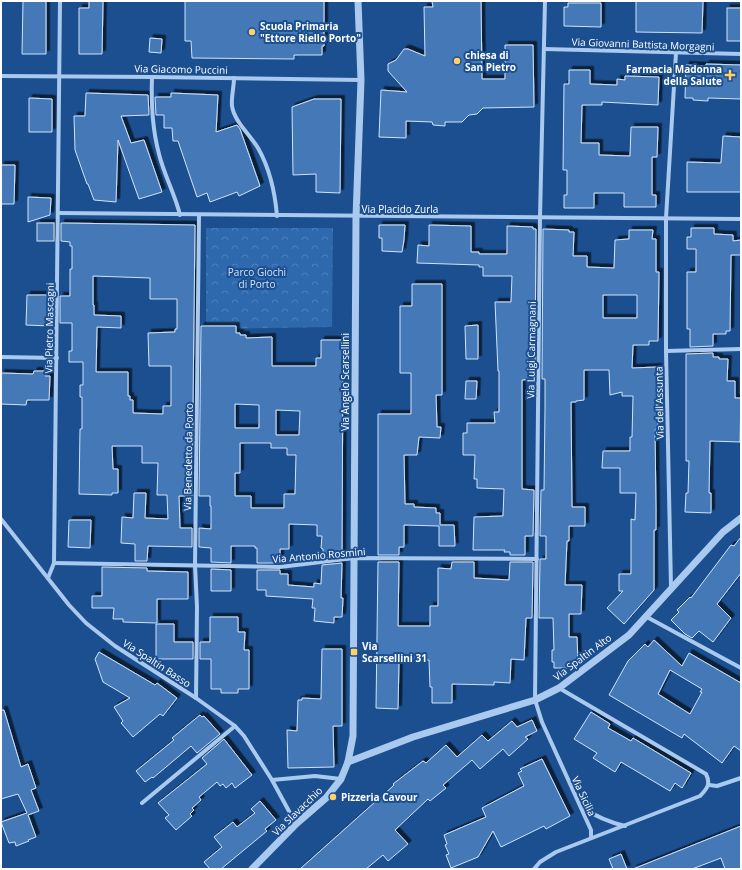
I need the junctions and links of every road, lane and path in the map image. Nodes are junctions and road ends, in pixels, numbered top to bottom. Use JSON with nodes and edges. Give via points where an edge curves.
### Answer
{"nodes":[{"id":1,"x":60,"y":1,"type":"edge"},
{"id":2,"x":358,"y":1,"type":"edge"},
{"id":3,"x":545,"y":1,"type":"edge"},
{"id":4,"x":544,"y":49,"type":"junction"},
{"id":5,"x":676,"y":53,"type":"junction"},
{"id":6,"x":741,"y":54,"type":"edge"},
{"id":7,"x":1,"y":76,"type":"edge"},
{"id":8,"x":152,"y":76,"type":"junction"},
{"id":9,"x":58,"y":77,"type":"junction"},
{"id":10,"x":234,"y":78,"type":"junction"},
{"id":11,"x":361,"y":80,"type":"junction"},
{"id":12,"x":58,"y":214,"type":"junction"},
{"id":13,"x":180,"y":215,"type":"junction"},
{"id":14,"x":199,"y":216,"type":"junction"},
{"id":15,"x":277,"y":216,"type":"junction"},
{"id":16,"x":356,"y":217,"type":"junction"},
{"id":17,"x":540,"y":217,"type":"junction"},
{"id":18,"x":666,"y":218,"type":"junction"},
{"id":19,"x":741,"y":219,"type":"edge"},
{"id":20,"x":741,"y":349,"type":"edge"},
{"id":21,"x":666,"y":351,"type":"junction"},
{"id":22,"x":1,"y":357,"type":"edge"},
{"id":23,"x":57,"y":358,"type":"junction"},
{"id":24,"x":1,"y":518,"type":"edge"},
{"id":25,"x":741,"y":518,"type":"edge"},
{"id":26,"x":354,"y":558,"type":"junction"},
{"id":27,"x":537,"y":559,"type":"junction"},
{"id":28,"x":54,"y":563,"type":"junction"},
{"id":29,"x":195,"y":565,"type":"junction"},
{"id":30,"x":48,"y":578,"type":"junction"},
{"id":31,"x":671,"y":587,"type":"junction"},
{"id":32,"x":645,"y":616,"type":"junction"},
{"id":33,"x":741,"y":668,"type":"edge"},
{"id":34,"x":559,"y":688,"type":"junction"},
{"id":35,"x":196,"y":698,"type":"junction"},
{"id":36,"x":535,"y":700,"type":"junction"},
{"id":37,"x":235,"y":726,"type":"junction"},
{"id":38,"x":348,"y":762,"type":"junction"},
{"id":39,"x":741,"y":778,"type":"edge"},
{"id":40,"x":341,"y":779,"type":"junction"},
{"id":41,"x":272,"y":780,"type":"junction"},
{"id":42,"x":709,"y":785,"type":"junction"},
{"id":43,"x":142,"y":803,"type":"dead end"},
{"id":44,"x":580,"y":806,"type":"junction"},
{"id":45,"x":296,"y":824,"type":"junction"},
{"id":46,"x":624,"y":826,"type":"junction"},
{"id":47,"x":591,"y":838,"type":"junction"},
{"id":48,"x":252,"y":869,"type":"edge"},
{"id":49,"x":534,"y":869,"type":"edge"}],
"edges":[{"from":1,"to":9,"type":"street","name":"Via Pietro Mascagni"},
{"from":2,"to":11,"type":"street","name":"Via Angelo Scarsellini"},
{"from":3,"to":4,"type":"street","name":"Via Luigi Carmagnani"},
{"from":4,"to":5,"type":"street","name":"Via Giovanni Battista Morgagni"},
{"from":4,"to":17,"type":"street","name":"Via Luigi Carmagnani"},
{"from":5,"to":6,"type":"street","name":"Via Giovanni Battista Morgagni"},
{"from":5,"to":18,"type":"street","name":"Via dell'Assunta"},
{"from":7,"to":9,"type":"street","name":"Via Giacomo Puccini"},
{"from":8,"to":9,"type":"street","name":"Via Giacomo Puccini"},
{"from":8,"to":10,"type":"street","name":"Via Giacomo Puccini"},
{"from":8,"to":13,"type":"street","via":[[154,131],[159,154]]},
{"from":9,"to":12,"type":"street","name":"Via Pietro Mascagni"},
{"from":10,"to":11,"type":"street","name":"Via Giacomo Puccini"},
{"from":10,"to":15,"type":"street","via":[[232,106],[235,115],[258,148],[270,174]]},
{"from":11,"to":16,"type":"street","name":"Via Angelo Scarsellini"},
{"from":12,"to":13,"type":"street","name":"Via Placido Zurla"},
{"from":12,"to":23,"type":"street","name":"Via Pietro Mascagni"},
{"from":13,"to":14,"type":"street","name":"Via Placido Zurla"},
{"from":14,"to":15,"type":"street","name":"Via Placido Zurla"},
{"from":14,"to":29,"type":"street","name":"Via Benedetto da Porto"},
{"from":15,"to":16,"type":"street","name":"Via Placido Zurla"},
{"from":16,"to":17,"type":"street","name":"Via Placido Zurla"},
{"from":16,"to":26,"type":"street","name":"Via Angelo Scarsellini"},
{"from":17,"to":18,"type":"street","name":"Via Placido Zurla"},
{"from":17,"to":27,"type":"street","name":"Via Luigi Carmagnani"},
{"from":18,"to":19,"type":"street","name":"Via Placido Zurla"},
{"from":18,"to":21,"type":"street","name":"Via dell'Assunta"},
{"from":20,"to":21,"type":"street"},
{"from":21,"to":31,"type":"street","name":"Via dell'Assunta"},
{"from":22,"to":23,"type":"street"},
{"from":23,"to":28,"type":"street","name":"Via Pietro Mascagni"},
{"from":24,"to":30,"type":"street","name":"Via Spaltin Basso"},
{"from":25,"to":31,"type":"street","name":"Via Spaltin Alto","via":[[723,532]]},
{"from":26,"to":27,"type":"street","name":"Via Antonio Rosmini"},
{"from":26,"to":29,"type":"street","name":"Via Antonio Rosmini","via":[[280,567]]},
{"from":26,"to":38,"type":"street","name":"Via Angelo Scarsellini","via":[[353,736]]},
{"from":27,"to":36,"type":"street","name":"Via Luigi Carmagnani"},
{"from":28,"to":29,"type":"street","name":"Via Antonio Rosmini"},
{"from":28,"to":30,"type":"street","name":"Via Pietro Mascagni"},
{"from":29,"to":35,"type":"street","name":"Via Benedetto da Porto"},
{"from":30,"to":35,"type":"street","name":"Via Spaltin Basso","via":[[69,605],[115,646]]},
{"from":31,"to":32,"type":"street","name":"Via Spaltin Alto"},
{"from":32,"to":33,"type":"street"},
{"from":32,"to":34,"type":"street","name":"Via Spaltin Alto","via":[[629,634]]},
{"from":34,"to":36,"type":"street","name":"Via Spaltin Alto"},
{"from":34,"to":42,"type":"street","via":[[706,774]]},
{"from":35,"to":37,"type":"street","name":"Via Spaltin Basso"},
{"from":36,"to":38,"type":"street","name":"Via Spaltin Alto","via":[[413,736]]},
{"from":36,"to":44,"type":"street","name":"Via Sicilia","via":[[542,722]]},
{"from":37,"to":41,"type":"street","name":"Via Spaltin Basso"},
{"from":37,"to":43,"type":"street"},
{"from":38,"to":40,"type":"street","name":"Via Slavacchio"},
{"from":39,"to":42,"type":"street","via":[[717,786]]},
{"from":40,"to":41,"type":"street","via":[[315,776]]},
{"from":40,"to":45,"type":"street","name":"Via Slavacchio","via":[[326,798]]},
{"from":41,"to":45,"type":"street","name":"Via Spaltin Basso"},
{"from":42,"to":46,"type":"street","via":[[700,796]]},
{"from":44,"to":46,"type":"street","via":[[592,815]]},
{"from":44,"to":47,"type":"street","name":"Via Sicilia","via":[[591,830]]},
{"from":45,"to":48,"type":"street","name":"Via Slavacchio"},
{"from":46,"to":47,"type":"street"},
{"from":47,"to":49,"type":"street","via":[[556,852]]}]}
